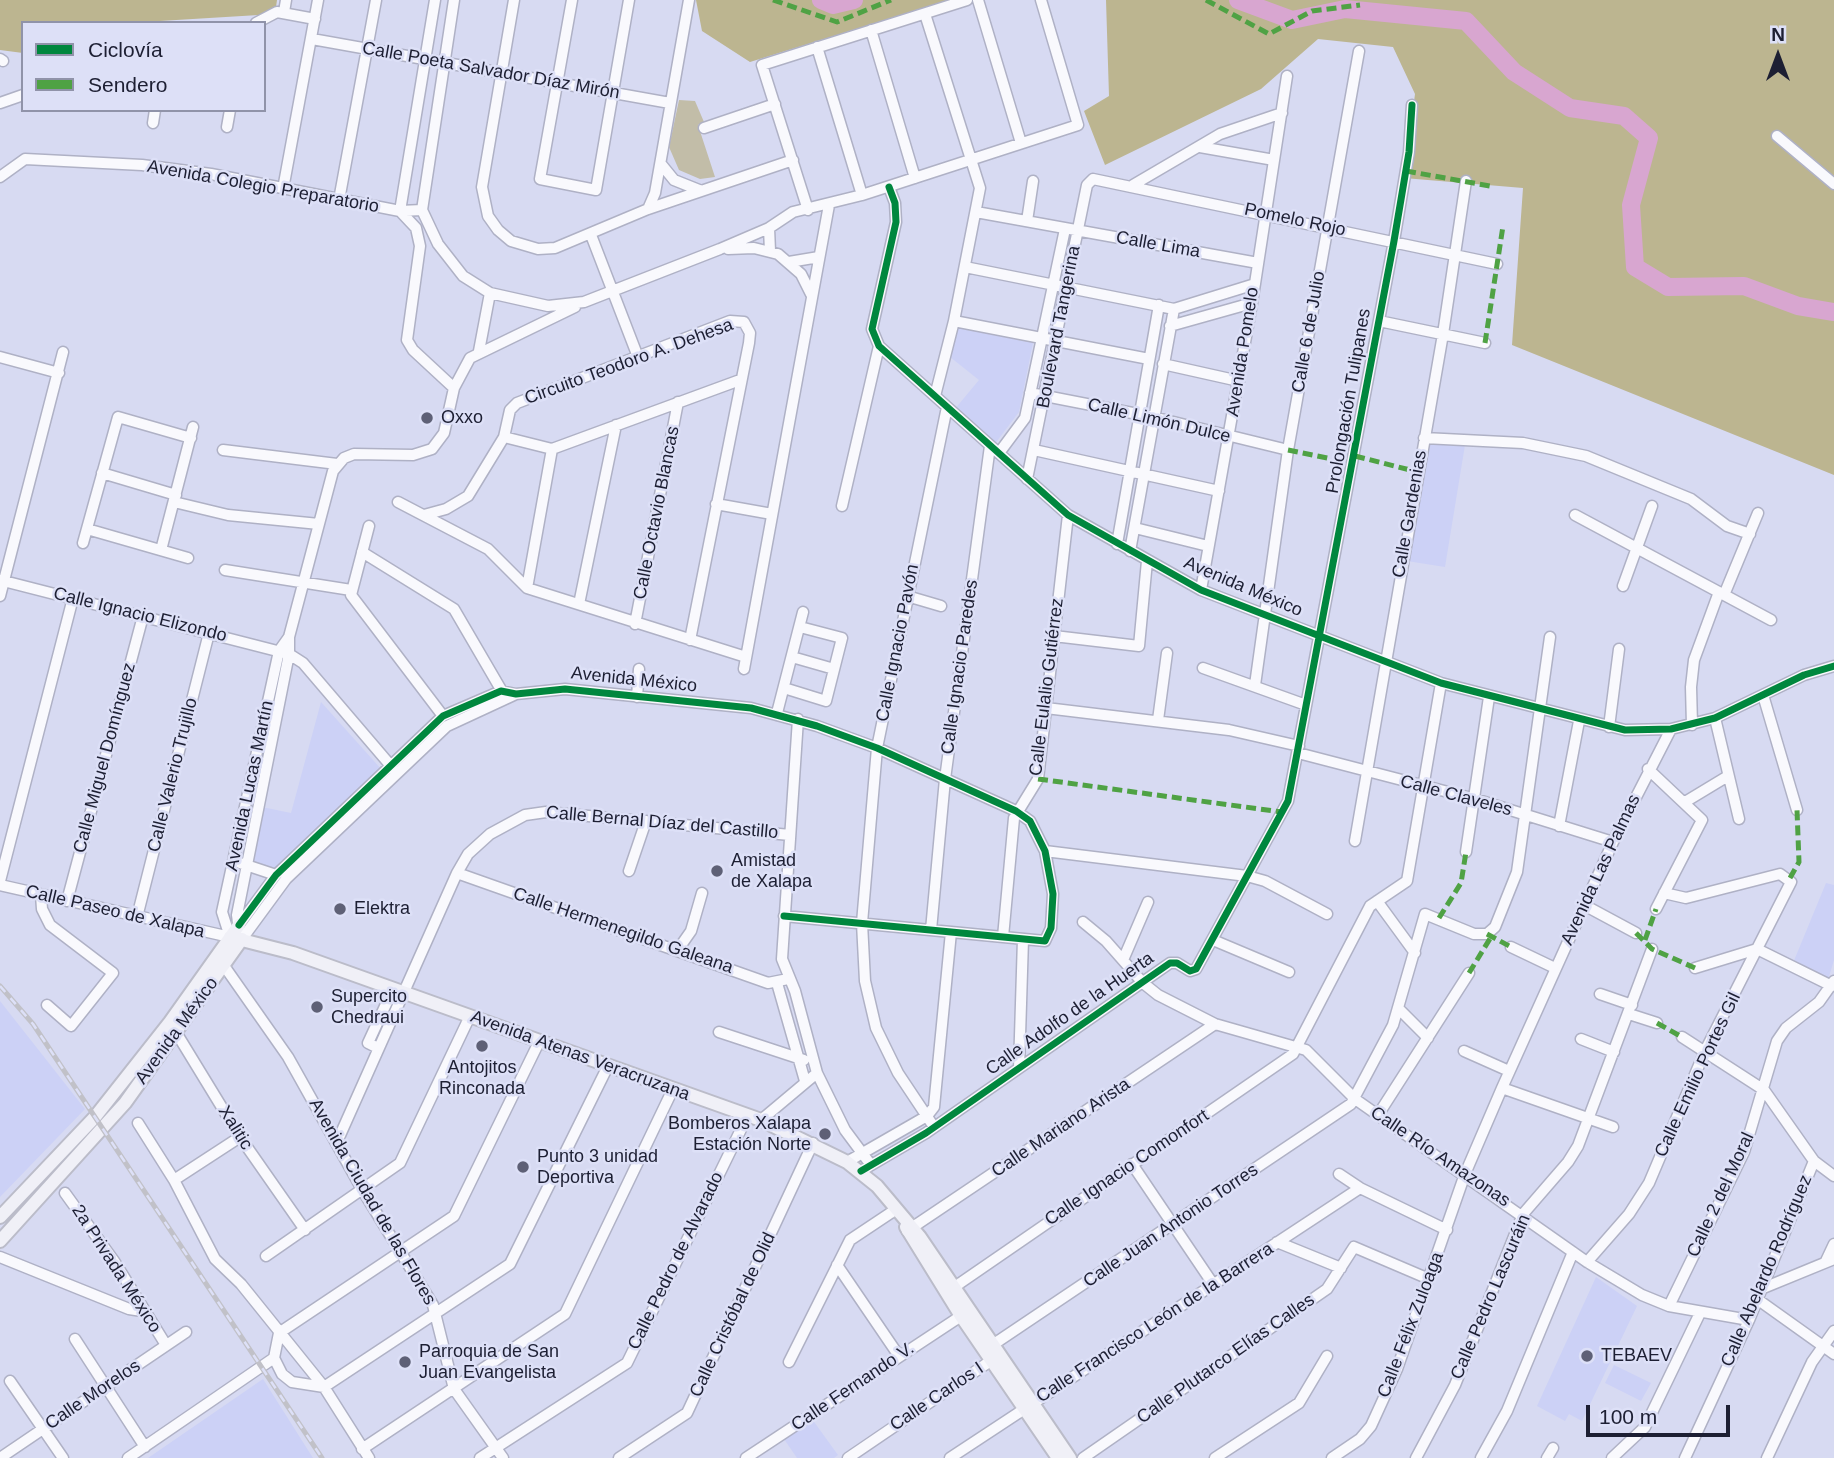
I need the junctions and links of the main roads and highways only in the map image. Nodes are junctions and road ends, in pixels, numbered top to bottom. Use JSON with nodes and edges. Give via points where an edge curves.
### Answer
{"nodes":[{"id":1,"x":239,"y":925,"type":"road end"},
{"id":2,"x":236,"y":938,"type":"junction"},
{"id":3,"x":173,"y":1028,"type":"junction"},
{"id":4,"x":58,"y":1153,"type":"junction"},
{"id":5,"x":69,"y":1165,"type":"junction"},
{"id":6,"x":0,"y":1217,"type":"edge"},
{"id":7,"x":904,"y":1222,"type":"junction"},
{"id":8,"x":0,"y":1241,"type":"edge"},
{"id":9,"x":990,"y":1352,"type":"junction"},
{"id":10,"x":1028,"y":1405,"type":"junction"},
{"id":11,"x":1055,"y":1457,"type":"edge"},
{"id":12,"x":1070,"y":1458,"type":"edge"}],
"edges":[{"from":1,"to":2,"type":"main road","name":"Avenida México"},
{"from":2,"to":3,"type":"main road","name":"Avenida México"},
{"from":2,"to":7,"type":"main road","name":"Avenida Atenas Veracruzana","via":[[293,953],[761,1120],[866,1168]]},
{"from":3,"to":4,"type":"main road","name":"Avenida México","via":[[96,1117]]},
{"from":3,"to":5,"type":"main road","name":"Avenida México","via":[[125,1103]]},
{"from":4,"to":5,"type":"main road"},
{"from":4,"to":6,"type":"main road","name":"Avenida México"},
{"from":5,"to":8,"type":"main road","name":"Avenida México"},
{"from":7,"to":9,"type":"main road","name":"Avenida Atenas Veracruzana","via":[[953,1288]]},
{"from":7,"to":9,"type":"main road","name":"Avenida Atenas Veracruzana","via":[[961,1316]]},
{"from":9,"to":10,"type":"main road","name":"Avenida Atenas Veracruzana"},
{"from":10,"to":11,"type":"main road","name":"Avenida Atenas Veracruzana"},
{"from":10,"to":12,"type":"main road","name":"Avenida Atenas Veracruzana"}]}
